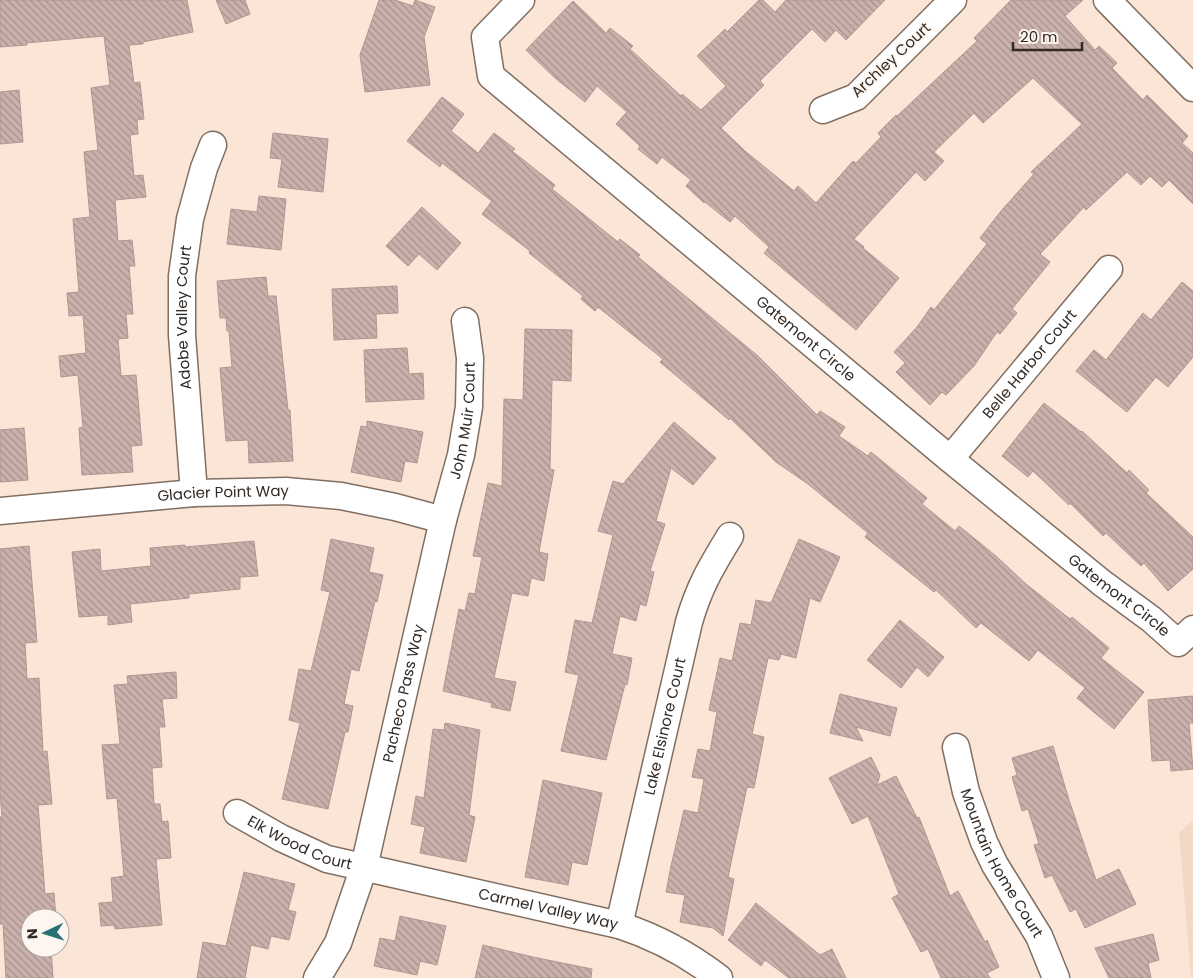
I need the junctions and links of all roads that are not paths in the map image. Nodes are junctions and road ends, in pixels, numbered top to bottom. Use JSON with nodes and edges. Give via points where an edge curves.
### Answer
{"nodes":[{"id":1,"x":520,"y":0,"type":"edge"},
{"id":2,"x":953,"y":0,"type":"edge"},
{"id":3,"x":1107,"y":0,"type":"edge"},
{"id":4,"x":1193,"y":88,"type":"edge"},
{"id":5,"x":823,"y":110,"type":"dead end"},
{"id":6,"x":213,"y":145,"type":"dead end"},
{"id":7,"x":1110,"y":269,"type":"dead end"},
{"id":8,"x":465,"y":321,"type":"dead end"},
{"id":9,"x":950,"y":459,"type":"junction"},
{"id":10,"x":194,"y":493,"type":"junction"},
{"id":11,"x":0,"y":511,"type":"edge"},
{"id":12,"x":443,"y":520,"type":"junction"},
{"id":13,"x":730,"y":536,"type":"dead end"},
{"id":14,"x":1193,"y":629,"type":"edge"},
{"id":15,"x":956,"y":746,"type":"dead end"},
{"id":16,"x":237,"y":813,"type":"dead end"},
{"id":17,"x":364,"y":867,"type":"junction"},
{"id":18,"x":619,"y":925,"type":"junction"},
{"id":19,"x":317,"y":978,"type":"edge"},
{"id":20,"x":719,"y":978,"type":"edge"},
{"id":21,"x":1056,"y":978,"type":"edge"}],
"edges":[{"from":1,"to":9,"type":"street","name":"Gatemont Circle","via":[[485,37],[491,76]]},
{"from":2,"to":5,"type":"street","name":"Archley Court","via":[[856,97]]},
{"from":3,"to":4,"type":"street"},
{"from":6,"to":10,"type":"street","name":"Adobe Valley Court","via":[[190,219],[182,276],[182,335]]},
{"from":7,"to":9,"type":"street","name":"Belle Harbor Court"},
{"from":8,"to":12,"type":"street","name":"John Muir Court","via":[[470,358],[469,407],[461,455]]},
{"from":9,"to":14,"type":"street","name":"Gatemont Circle","via":[[1178,643]]},
{"from":10,"to":11,"type":"street","name":"Glacier Point Way"},
{"from":10,"to":12,"type":"street","name":"Glacier Point Way","via":[[286,490],[341,496]]},
{"from":12,"to":17,"type":"street","name":"Pacheco Pass Way"},
{"from":13,"to":18,"type":"street","name":"Lake Elsinore Court","via":[[707,572],[696,597]]},
{"from":15,"to":21,"type":"street","name":"Mountain Home Court","via":[[966,792],[984,842],[1038,936]]},
{"from":16,"to":17,"type":"street","name":"Elk Wood Court","via":[[327,859]]},
{"from":17,"to":18,"type":"street","name":"Carmel Valley Way"},
{"from":17,"to":19,"type":"street","name":"Pacheco Pass Way","via":[[338,943]]},
{"from":18,"to":20,"type":"street","name":"Carmel Valley Way","via":[[671,946]]}]}
